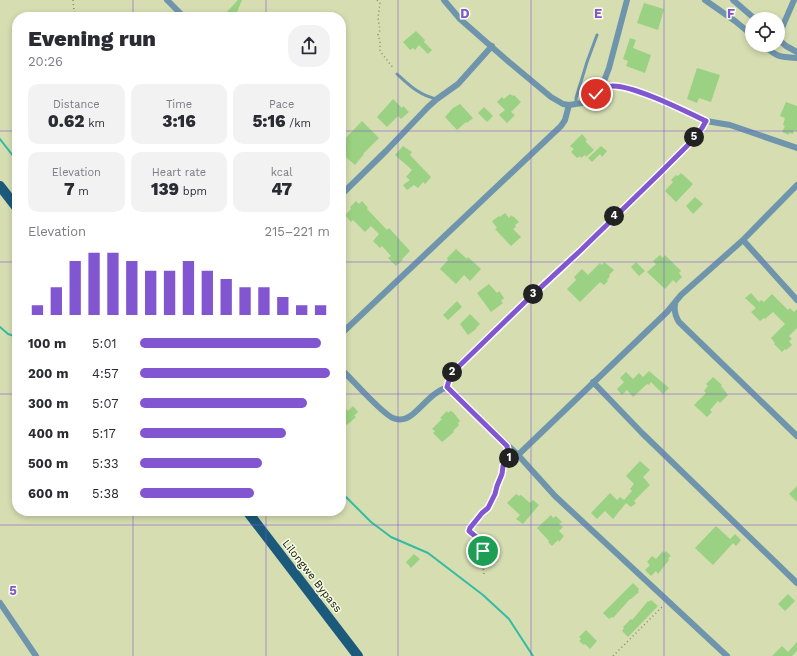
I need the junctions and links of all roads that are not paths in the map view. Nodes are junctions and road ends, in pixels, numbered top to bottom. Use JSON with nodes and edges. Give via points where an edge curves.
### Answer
{"nodes":[{"id":1,"x":167,"y":0,"type":"edge"},
{"id":2,"x":444,"y":0,"type":"edge"},
{"id":3,"x":627,"y":0,"type":"edge"},
{"id":4,"x":705,"y":0,"type":"edge"},
{"id":5,"x":733,"y":0,"type":"edge"},
{"id":6,"x":794,"y":0,"type":"edge"},
{"id":7,"x":179,"y":12,"type":"edge"},
{"id":8,"x":747,"y":12,"type":"edge"},
{"id":9,"x":785,"y":21,"type":"edge"},
{"id":10,"x":745,"y":29,"type":"edge"},
{"id":11,"x":597,"y":35,"type":"dead end"},
{"id":12,"x":785,"y":45,"type":"edge"},
{"id":13,"x":492,"y":46,"type":"junction"},
{"id":14,"x":772,"y":52,"type":"edge"},
{"id":15,"x":797,"y":52,"type":"edge"},
{"id":16,"x":797,"y":58,"type":"edge"},
{"id":17,"x":397,"y":74,"type":"road end"},
{"id":18,"x":601,"y":89,"type":"junction"},
{"id":19,"x":437,"y":99,"type":"junction"},
{"id":20,"x":573,"y":105,"type":"junction"},
{"id":21,"x":706,"y":121,"type":"junction"},
{"id":22,"x":797,"y":148,"type":"edge"},
{"id":23,"x":797,"y":185,"type":"edge"},
{"id":24,"x":0,"y":186,"type":"edge"},
{"id":25,"x":346,"y":190,"type":"edge"},
{"id":26,"x":12,"y":202,"type":"edge"},
{"id":27,"x":742,"y":240,"type":"junction"},
{"id":28,"x":797,"y":300,"type":"edge"},
{"id":29,"x":675,"y":304,"type":"junction"},
{"id":30,"x":346,"y":329,"type":"edge"},
{"id":31,"x":346,"y":374,"type":"edge"},
{"id":32,"x":593,"y":382,"type":"junction"},
{"id":33,"x":447,"y":387,"type":"junction"},
{"id":34,"x":797,"y":436,"type":"edge"},
{"id":35,"x":518,"y":455,"type":"junction"},
{"id":36,"x":251,"y":516,"type":"edge"},
{"id":37,"x":797,"y":582,"type":"edge"},
{"id":38,"x":0,"y":603,"type":"edge"},
{"id":39,"x":36,"y":656,"type":"edge"},
{"id":40,"x":358,"y":656,"type":"edge"},
{"id":41,"x":727,"y":656,"type":"edge"}],
"edges":[{"from":1,"to":7,"type":"street"},
{"from":2,"to":13,"type":"street","via":[[460,19]]},
{"from":3,"to":18,"type":"street"},
{"from":4,"to":10,"type":"street"},
{"from":5,"to":8,"type":"street"},
{"from":6,"to":9,"type":"street"},
{"from":11,"to":20,"type":"lane"},
{"from":12,"to":15,"type":"street"},
{"from":13,"to":19,"type":"street","via":[[458,84]]},
{"from":13,"to":20,"type":"street","via":[[551,97],[563,104]]},
{"from":14,"to":16,"type":"street","via":[[780,57]]},
{"from":17,"to":19,"type":"lane","via":[[414,90]]},
{"from":18,"to":20,"type":"street","via":[[589,100]]},
{"from":18,"to":21,"type":"street","via":[[612,86],[624,87]]},
{"from":19,"to":25,"type":"street"},
{"from":20,"to":30,"type":"street","via":[[560,126]]},
{"from":21,"to":22,"type":"street","via":[[730,125]]},
{"from":21,"to":33,"type":"street","via":[[688,145],[659,174],[456,368]]},
{"from":23,"to":27,"type":"street"},
{"from":24,"to":26,"type":"main road"},
{"from":27,"to":28,"type":"street"},
{"from":27,"to":29,"type":"street","via":[[681,295]]},
{"from":29,"to":32,"type":"street"},
{"from":29,"to":34,"type":"street","via":[[674,310],[679,322]]},
{"from":31,"to":33,"type":"street","via":[[383,412],[398,419],[408,417],[434,393]]},
{"from":32,"to":35,"type":"street"},
{"from":32,"to":37,"type":"street","via":[[642,434]]},
{"from":33,"to":35,"type":"street"},
{"from":35,"to":41,"type":"street","via":[[555,496]]},
{"from":36,"to":40,"type":"main road","name":"Lilongwe Bypass"},
{"from":38,"to":39,"type":"street"}]}
